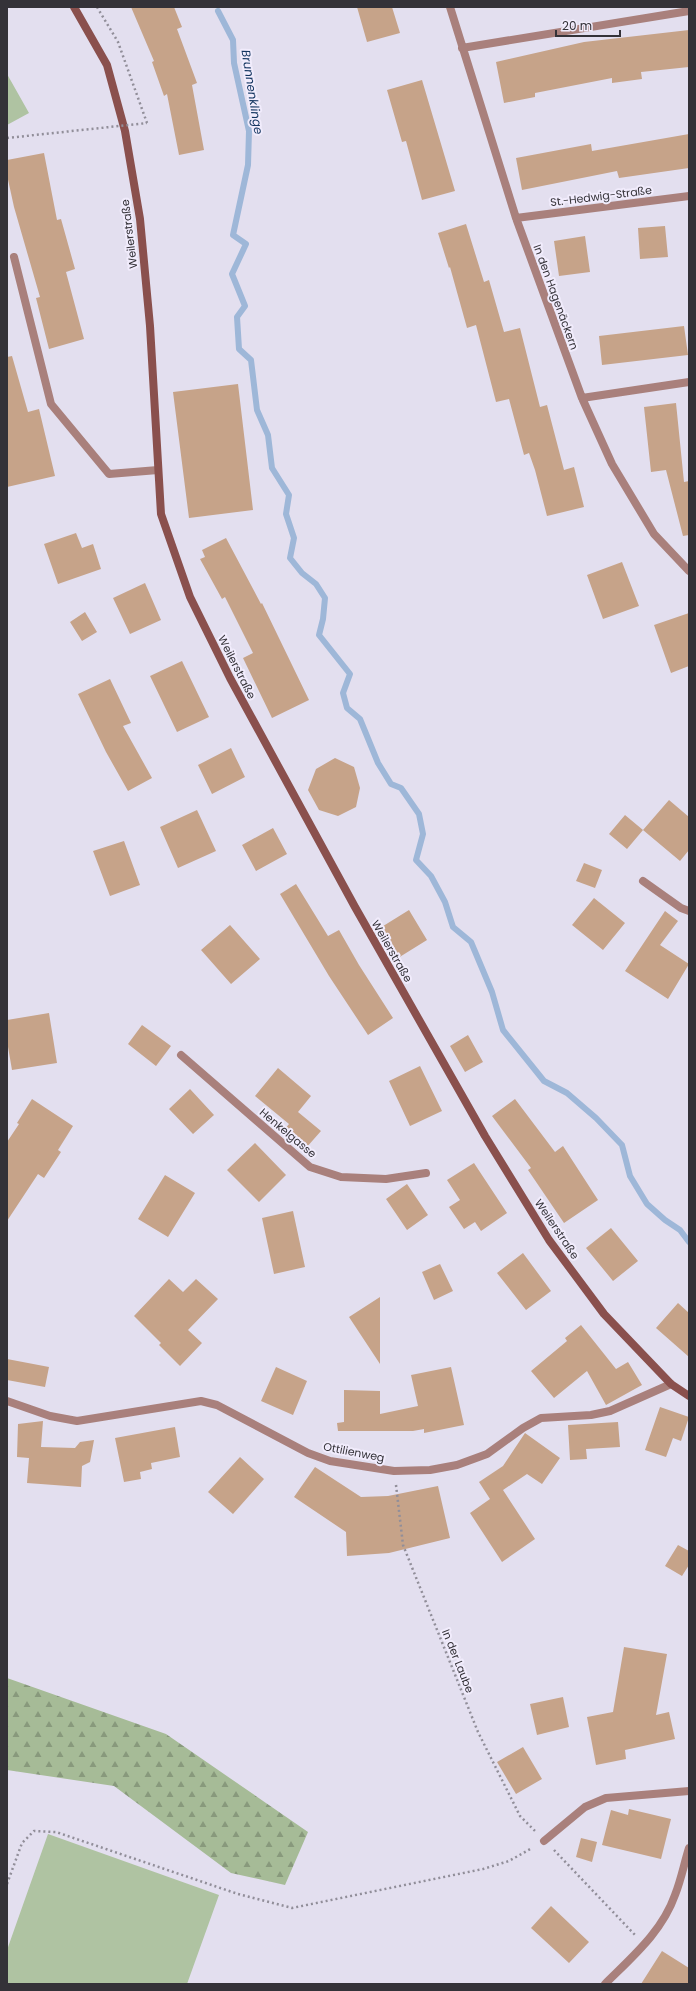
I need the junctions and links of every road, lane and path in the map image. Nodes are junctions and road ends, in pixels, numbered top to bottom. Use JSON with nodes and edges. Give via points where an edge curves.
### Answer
{"nodes":[{"id":1,"x":74,"y":7,"type":"edge"},
{"id":2,"x":96,"y":7,"type":"edge"},
{"id":3,"x":450,"y":7,"type":"edge"},
{"id":4,"x":689,"y":11,"type":"edge"},
{"id":5,"x":462,"y":48,"type":"junction"},
{"id":6,"x":7,"y":138,"type":"edge"},
{"id":7,"x":689,"y":196,"type":"edge"},
{"id":8,"x":516,"y":218,"type":"junction"},
{"id":9,"x":14,"y":257,"type":"dead end"},
{"id":10,"x":689,"y":382,"type":"edge"},
{"id":11,"x":582,"y":398,"type":"junction"},
{"id":12,"x":158,"y":470,"type":"junction"},
{"id":13,"x":689,"y":571,"type":"edge"},
{"id":14,"x":642,"y":881,"type":"dead end"},
{"id":15,"x":689,"y":910,"type":"edge"},
{"id":16,"x":181,"y":1056,"type":"dead end"},
{"id":17,"x":426,"y":1173,"type":"dead end"},
{"id":18,"x":671,"y":1384,"type":"junction"},
{"id":19,"x":689,"y":1396,"type":"edge"},
{"id":20,"x":7,"y":1401,"type":"edge"},
{"id":21,"x":394,"y":1471,"type":"junction"},
{"id":22,"x":689,"y":1791,"type":"edge"},
{"id":23,"x":544,"y":1841,"type":"junction"},
{"id":24,"x":689,"y":1848,"type":"edge"},
{"id":25,"x":7,"y":1884,"type":"edge"},
{"id":26,"x":645,"y":1945,"type":"junction"},
{"id":27,"x":605,"y":1984,"type":"edge"}],
"edges":[{"from":1,"to":12,"type":"main road","name":"Weilerstraße","via":[[107,65],[125,130],[140,219],[150,326]]},
{"from":2,"to":6,"type":"path","bridge":true,"via":[[118,42],[147,124]]},
{"from":3,"to":5,"type":"street","name":"In den Hagenäckern"},
{"from":4,"to":5,"type":"street"},
{"from":5,"to":8,"type":"street","name":"In den Hagenäckern"},
{"from":7,"to":8,"type":"street","name":"St.-Hedwig-Straße"},
{"from":8,"to":11,"type":"street","name":"In den Hagenäckern"},
{"from":9,"to":12,"type":"street","via":[[50,404],[109,474]]},
{"from":10,"to":11,"type":"street"},
{"from":11,"to":13,"type":"street","name":"In den Hagenäckern","via":[[612,464],[654,534]]},
{"from":12,"to":18,"type":"main road","name":"Weilerstraße","via":[[161,514],[190,597],[230,678],[355,908],[485,1136],[549,1240],[604,1314]]},
{"from":14,"to":15,"type":"street","via":[[680,908]]},
{"from":16,"to":17,"type":"street","name":"Henkelgasse","via":[[310,1167],[348,1178],[386,1179]]},
{"from":18,"to":19,"type":"main road","name":"Weilerstraße"},
{"from":18,"to":21,"type":"street","name":"Ottilienweg","via":[[610,1411],[591,1415],[542,1418],[523,1428],[487,1454],[457,1465],[430,1470]]},
{"from":20,"to":21,"type":"street","name":"Ottilienweg","via":[[50,1416],[77,1421],[201,1401],[217,1405],[308,1453],[330,1461]]},
{"from":21,"to":23,"type":"path","name":"In der Laube","via":[[403,1545],[478,1732],[520,1816]]},
{"from":22,"to":23,"type":"street","via":[[606,1798],[585,1807]]},
{"from":23,"to":25,"type":"path","via":[[509,1861],[483,1870],[292,1908],[238,1894],[56,1832],[34,1831],[22,1844]]},
{"from":23,"to":26,"type":"path","name":"In der Laube"},
{"from":24,"to":26,"type":"street","via":[[675,1896],[662,1922]]},
{"from":26,"to":27,"type":"street"}]}
